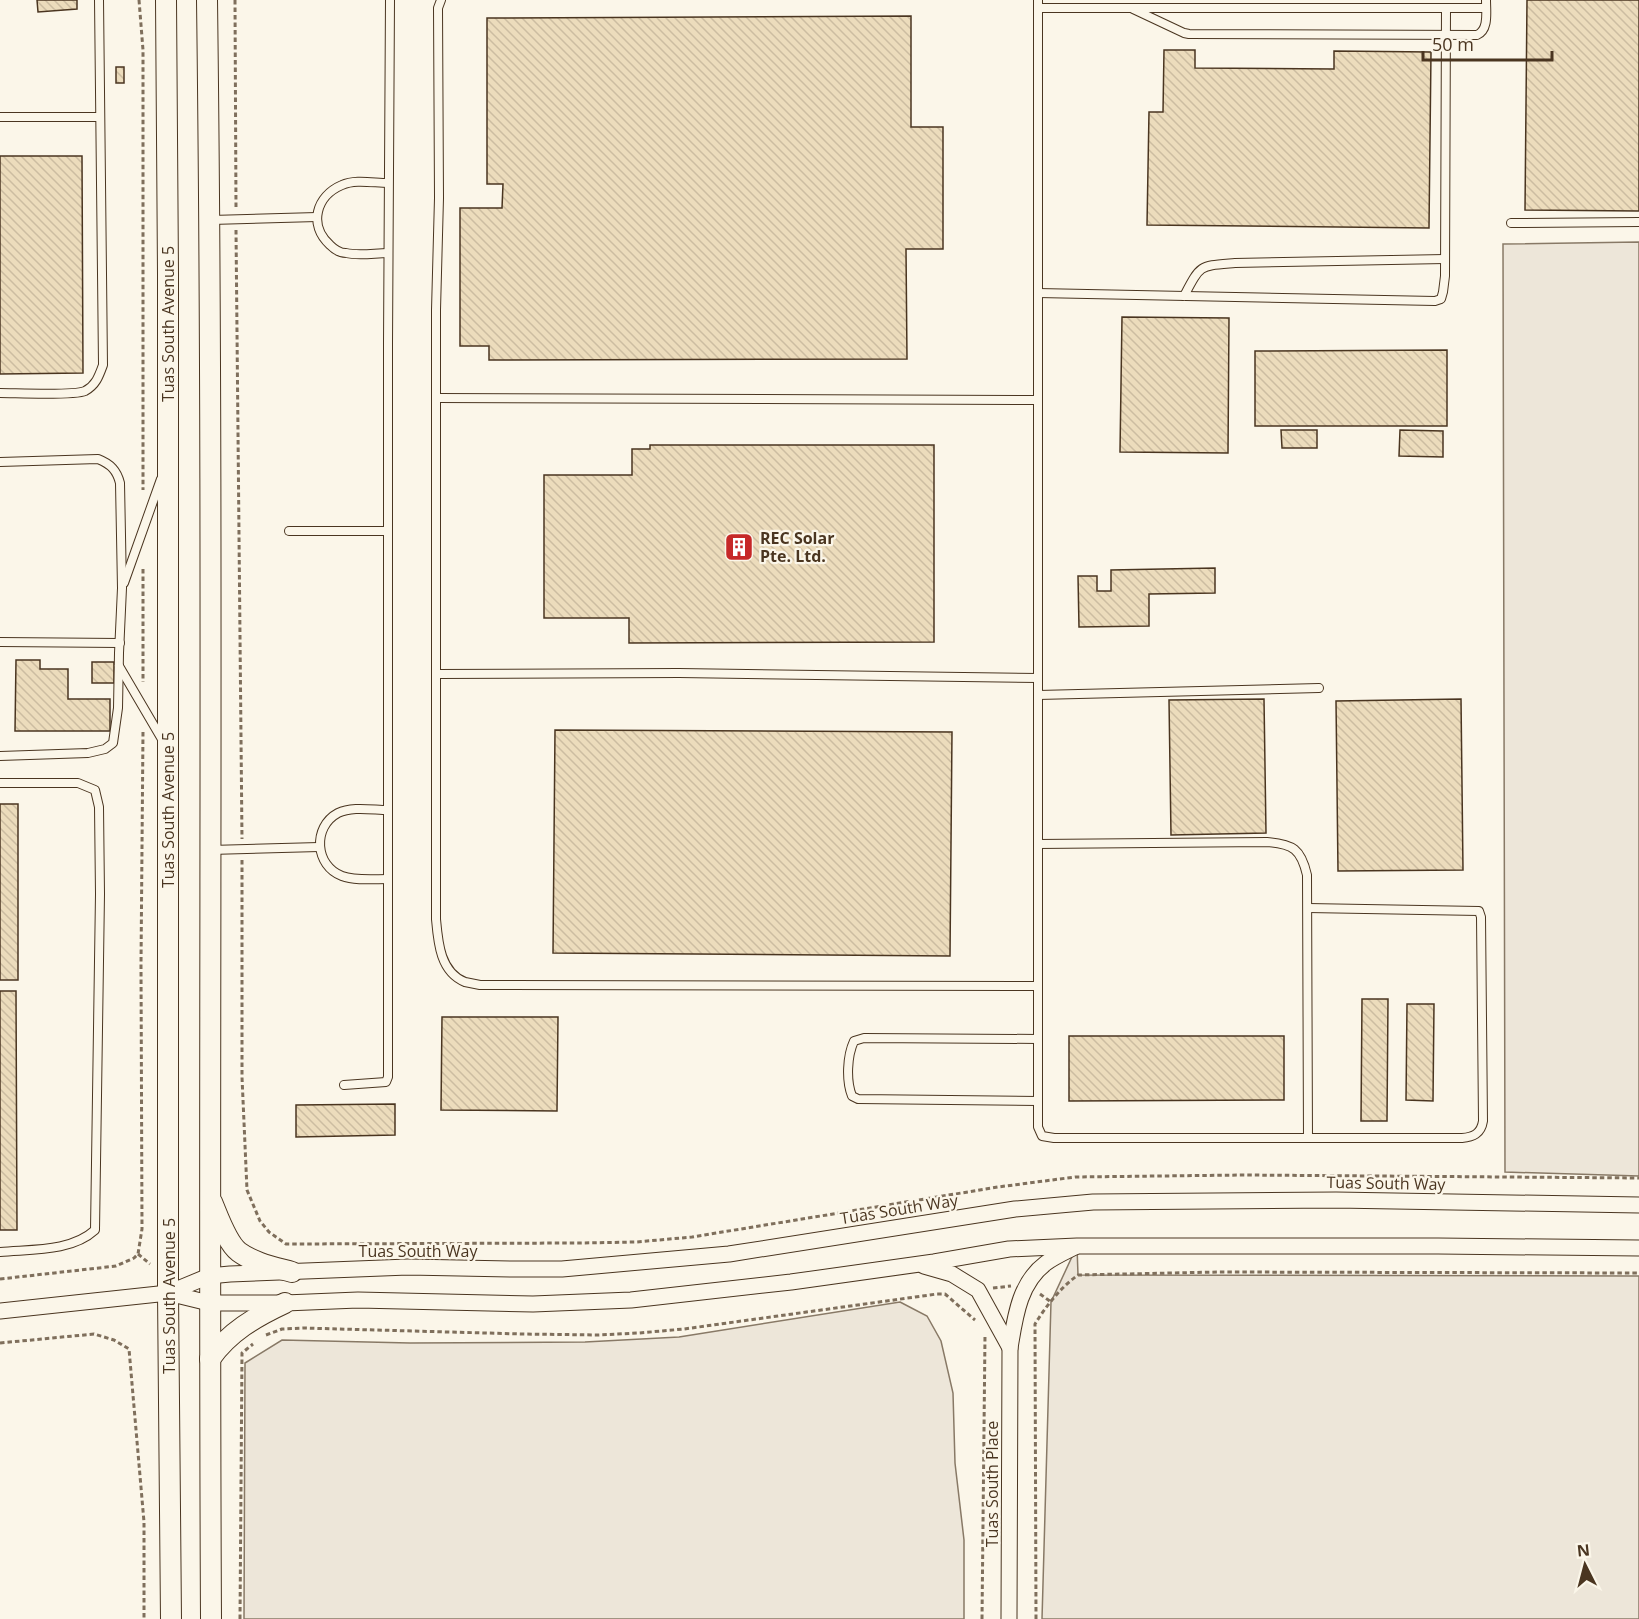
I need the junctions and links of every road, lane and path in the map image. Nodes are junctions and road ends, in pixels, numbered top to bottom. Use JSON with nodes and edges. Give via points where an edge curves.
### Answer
{"nodes":[{"id":1,"x":99,"y":0,"type":"edge"},
{"id":2,"x":139,"y":0,"type":"edge"},
{"id":3,"x":166,"y":0,"type":"edge"},
{"id":4,"x":207,"y":0,"type":"edge"},
{"id":5,"x":235,"y":0,"type":"edge"},
{"id":6,"x":441,"y":0,"type":"edge"},
{"id":7,"x":389,"y":1,"type":"edge"},
{"id":8,"x":1038,"y":4,"type":"edge"},
{"id":9,"x":1486,"y":4,"type":"edge"},
{"id":10,"x":1131,"y":8,"type":"junction"},
{"id":11,"x":1446,"y":8,"type":"junction"},
{"id":12,"x":1446,"y":35,"type":"junction"},
{"id":13,"x":0,"y":117,"type":"edge"},
{"id":14,"x":100,"y":117,"type":"junction"},
{"id":15,"x":388,"y":183,"type":"junction"},
{"id":16,"x":317,"y":217,"type":"junction"},
{"id":17,"x":236,"y":219,"type":"junction"},
{"id":18,"x":210,"y":220,"type":"junction"},
{"id":19,"x":1639,"y":222,"type":"edge"},
{"id":20,"x":1511,"y":223,"type":"dead end"},
{"id":21,"x":388,"y":253,"type":"junction"},
{"id":22,"x":1445,"y":259,"type":"junction"},
{"id":23,"x":1038,"y":292,"type":"junction"},
{"id":24,"x":1184,"y":296,"type":"junction"},
{"id":25,"x":0,"y":393,"type":"edge"},
{"id":26,"x":437,"y":398,"type":"junction"},
{"id":27,"x":1038,"y":400,"type":"junction"},
{"id":28,"x":168,"y":460,"type":"junction"},
{"id":29,"x":0,"y":462,"type":"edge"},
{"id":30,"x":143,"y":496,"type":"dead end"},
{"id":31,"x":289,"y":531,"type":"dead end"},
{"id":32,"x":388,"y":531,"type":"junction"},
{"id":33,"x":143,"y":565,"type":"dead end"},
{"id":34,"x":122,"y":588,"type":"junction"},
{"id":35,"x":0,"y":642,"type":"edge"},
{"id":36,"x":120,"y":643,"type":"junction"},
{"id":37,"x":119,"y":665,"type":"junction"},
{"id":38,"x":436,"y":674,"type":"junction"},
{"id":39,"x":1038,"y":678,"type":"junction"},
{"id":40,"x":1319,"y":688,"type":"dead end"},
{"id":41,"x":1038,"y":695,"type":"junction"},
{"id":42,"x":143,"y":706,"type":"junction"},
{"id":43,"x":168,"y":750,"type":"junction"},
{"id":44,"x":0,"y":756,"type":"edge"},
{"id":45,"x":0,"y":783,"type":"edge"},
{"id":46,"x":388,"y":810,"type":"junction"},
{"id":47,"x":1038,"y":844,"type":"junction"},
{"id":48,"x":319,"y":847,"type":"junction"},
{"id":49,"x":242,"y":849,"type":"junction"},
{"id":50,"x":210,"y":850,"type":"junction"},
{"id":51,"x":388,"y":879,"type":"junction"},
{"id":52,"x":1308,"y":908,"type":"junction"},
{"id":53,"x":1038,"y":986,"type":"junction"},
{"id":54,"x":1038,"y":1039,"type":"junction"},
{"id":55,"x":344,"y":1085,"type":"dead end"},
{"id":56,"x":1038,"y":1101,"type":"junction"},
{"id":57,"x":1308,"y":1138,"type":"junction"},
{"id":58,"x":210,"y":1197,"type":"junction"},
{"id":59,"x":1639,"y":1205,"type":"edge"},
{"id":60,"x":260,"y":1221,"type":"dead end"},
{"id":61,"x":1077,"y":1246,"type":"junction"},
{"id":62,"x":1639,"y":1248,"type":"edge"},
{"id":63,"x":0,"y":1252,"type":"edge"},
{"id":64,"x":138,"y":1254,"type":"junction"},
{"id":65,"x":916,"y":1264,"type":"junction"},
{"id":66,"x":152,"y":1265,"type":"dead end"},
{"id":67,"x":292,"y":1272,"type":"junction"},
{"id":68,"x":1639,"y":1273,"type":"edge"},
{"id":69,"x":209,"y":1276,"type":"junction"},
{"id":70,"x":0,"y":1279,"type":"edge"},
{"id":71,"x":168,"y":1293,"type":"junction"},
{"id":72,"x":209,"y":1303,"type":"junction"},
{"id":73,"x":285,"y":1303,"type":"junction"},
{"id":74,"x":0,"y":1311,"type":"edge"},
{"id":75,"x":976,"y":1321,"type":"dead end"},
{"id":76,"x":982,"y":1327,"type":"dead end"},
{"id":77,"x":262,"y":1336,"type":"dead end"},
{"id":78,"x":255,"y":1342,"type":"dead end"},
{"id":79,"x":0,"y":1343,"type":"edge"},
{"id":80,"x":1010,"y":1348,"type":"junction"},
{"id":81,"x":210,"y":1359,"type":"junction"},
{"id":82,"x":144,"y":1619,"type":"edge"},
{"id":83,"x":171,"y":1619,"type":"edge"},
{"id":84,"x":211,"y":1619,"type":"edge"},
{"id":85,"x":240,"y":1619,"type":"edge"},
{"id":86,"x":981,"y":1619,"type":"edge"},
{"id":87,"x":1009,"y":1619,"type":"edge"},
{"id":88,"x":1036,"y":1619,"type":"edge"}],
"edges":[{"from":1,"to":14,"type":"lane"},
{"from":2,"to":30,"type":"path","via":[[143,50]]},
{"from":3,"to":28,"type":"street","name":"Tuas South Avenue 5"},
{"from":4,"to":18,"type":"street"},
{"from":5,"to":17,"type":"path"},
{"from":6,"to":26,"type":"lane"},
{"from":7,"to":15,"type":"lane"},
{"from":8,"to":10,"type":"lane"},
{"from":8,"to":23,"type":"lane"},
{"from":9,"to":11,"type":"lane"},
{"from":9,"to":12,"type":"lane","via":[[1482,33]]},
{"from":10,"to":11,"type":"lane"},
{"from":10,"to":12,"type":"lane","via":[[1189,34]]},
{"from":11,"to":12,"type":"lane"},
{"from":12,"to":22,"type":"lane"},
{"from":13,"to":14,"type":"lane"},
{"from":14,"to":25,"type":"lane","via":[[103,365],[98,379],[78,393]]},
{"from":15,"to":16,"type":"lane","via":[[340,185],[327,194]]},
{"from":15,"to":21,"type":"lane"},
{"from":16,"to":17,"type":"lane"},
{"from":16,"to":21,"type":"lane","via":[[324,240],[334,249],[345,254]]},
{"from":17,"to":18,"type":"lane"},
{"from":17,"to":49,"type":"path"},
{"from":18,"to":50,"type":"street"},
{"from":19,"to":20,"type":"lane"},
{"from":21,"to":32,"type":"lane"},
{"from":22,"to":24,"type":"lane","via":[[1215,265],[1197,271]]},
{"from":22,"to":24,"type":"lane","via":[[1443,292],[1441,299],[1435,301]]},
{"from":23,"to":24,"type":"lane"},
{"from":23,"to":27,"type":"lane"},
{"from":26,"to":27,"type":"lane"},
{"from":26,"to":38,"type":"lane"},
{"from":27,"to":39,"type":"lane"},
{"from":28,"to":34,"type":"lane"},
{"from":28,"to":43,"type":"street","name":"Tuas South Avenue 5"},
{"from":29,"to":34,"type":"lane","via":[[98,459],[112,466],[120,483]]},
{"from":31,"to":32,"type":"lane"},
{"from":32,"to":46,"type":"lane"},
{"from":33,"to":42,"type":"path"},
{"from":34,"to":36,"type":"lane"},
{"from":35,"to":36,"type":"lane"},
{"from":36,"to":37,"type":"lane"},
{"from":37,"to":42,"type":"lane"},
{"from":37,"to":44,"type":"lane","via":[[113,743],[88,753]]},
{"from":38,"to":39,"type":"lane"},
{"from":38,"to":53,"type":"lane","via":[[438,946],[452,973],[465,982]]},
{"from":39,"to":41,"type":"lane"},
{"from":40,"to":41,"type":"lane"},
{"from":41,"to":47,"type":"lane"},
{"from":42,"to":43,"type":"lane"},
{"from":42,"to":64,"type":"path","via":[[142,1229]]},
{"from":43,"to":71,"type":"street","name":"Tuas South Avenue 5"},
{"from":45,"to":63,"type":"lane","via":[[78,783],[94,790],[99,807],[100,894],[95,1230],[66,1246]]},
{"from":46,"to":48,"type":"lane","via":[[338,813],[324,827]]},
{"from":46,"to":51,"type":"lane"},
{"from":47,"to":52,"type":"lane","via":[[1280,843],[1301,855],[1308,874]]},
{"from":47,"to":53,"type":"lane"},
{"from":48,"to":49,"type":"lane"},
{"from":48,"to":51,"type":"lane","via":[[327,865],[342,876]]},
{"from":49,"to":50,"type":"lane"},
{"from":49,"to":60,"type":"path","via":[[242,1077],[247,1190]]},
{"from":50,"to":58,"type":"street"},
{"from":51,"to":55,"type":"lane","via":[[388,1077],[386,1082]]},
{"from":52,"to":57,"type":"lane"},
{"from":52,"to":57,"type":"lane","via":[[1479,911],[1483,1110],[1482,1126],[1472,1137]]},
{"from":53,"to":54,"type":"lane"},
{"from":54,"to":56,"type":"lane"},
{"from":54,"to":56,"type":"lane","via":[[864,1038],[854,1041],[850,1048],[848,1070],[849,1090],[858,1099]]},
{"from":56,"to":57,"type":"lane","via":[[1038,1127],[1042,1136],[1047,1137]]},
{"from":58,"to":67,"type":"street","via":[[237,1251]]},
{"from":58,"to":69,"type":"street"},
{"from":59,"to":67,"type":"street","name":"Tuas South Way","via":[[1336,1200],[1094,1202],[1015,1209],[740,1253],[562,1269],[408,1267]]},
{"from":61,"to":62,"type":"street","name":"Tuas South Way"},
{"from":61,"to":65,"type":"street","name":"Tuas South Way","via":[[1009,1248]]},
{"from":61,"to":80,"type":"street","name":"Tuas South Place","via":[[1045,1263],[1027,1284]]},
{"from":64,"to":66,"type":"path"},
{"from":64,"to":70,"type":"path","via":[[116,1266]]},
{"from":65,"to":73,"type":"street","name":"Tuas South Way","via":[[632,1300],[534,1304],[358,1300]]},
{"from":65,"to":80,"type":"street","name":"Tuas South Place","via":[[952,1274],[978,1290]]},
{"from":67,"to":69,"type":"street","name":"Tuas South Way"},
{"from":68,"to":88,"type":"path","via":[[1078,1275],[1035,1324]]},
{"from":69,"to":71,"type":"street","name":"Tuas South Way"},
{"from":69,"to":72,"type":"street"},
{"from":71,"to":72,"type":"street","name":"Tuas South Way"},
{"from":71,"to":74,"type":"street","name":"Tuas South Way"},
{"from":71,"to":83,"type":"street","name":"Tuas South Avenue 5"},
{"from":72,"to":73,"type":"street","name":"Tuas South Way"},
{"from":72,"to":81,"type":"street"},
{"from":73,"to":81,"type":"street","via":[[239,1328]]},
{"from":75,"to":77,"type":"path","via":[[945,1294],[937,1294],[639,1333],[303,1328],[282,1329]]},
{"from":76,"to":86,"type":"path","via":[[985,1336]]},
{"from":78,"to":85,"type":"path","via":[[243,1353]]},
{"from":79,"to":82,"type":"path","via":[[94,1334],[129,1348],[144,1522]]},
{"from":80,"to":87,"type":"street","name":"Tuas South Place"},
{"from":81,"to":84,"type":"street"}]}
